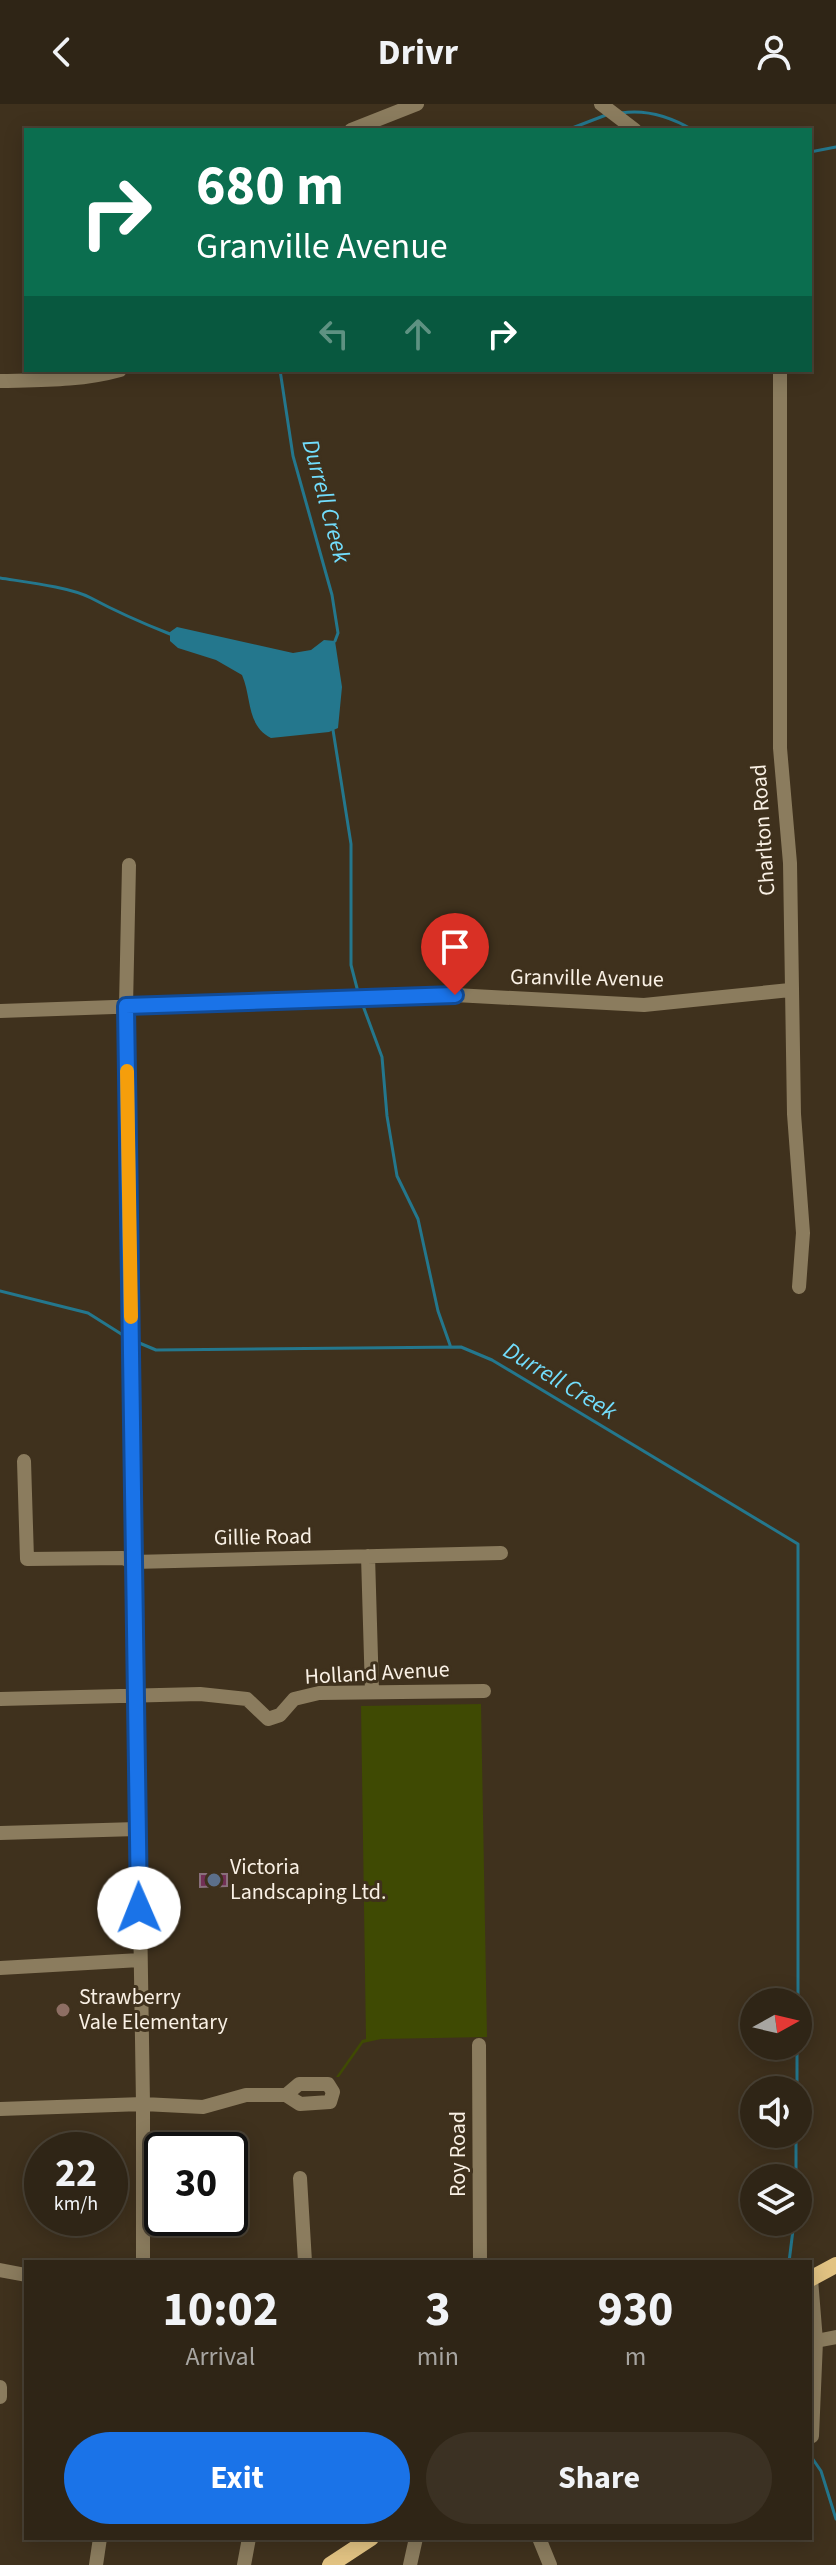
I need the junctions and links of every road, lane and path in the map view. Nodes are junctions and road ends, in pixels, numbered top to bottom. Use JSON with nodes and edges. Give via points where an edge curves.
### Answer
{"nodes":[{"id":1,"x":417,"y":104,"type":"edge"},
{"id":2,"x":601,"y":104,"type":"edge"},
{"id":3,"x":356,"y":128,"type":"edge"},
{"id":4,"x":632,"y":128,"type":"edge"},
{"id":5,"x":113,"y":372,"type":"edge"},
{"id":6,"x":780,"y":372,"type":"edge"},
{"id":7,"x":0,"y":381,"type":"edge"},
{"id":8,"x":129,"y":865,"type":"dead end"},
{"id":9,"x":790,"y":990,"type":"junction"},
{"id":10,"x":126,"y":1006,"type":"junction"},
{"id":11,"x":0,"y":1011,"type":"edge"},
{"id":12,"x":799,"y":1287,"type":"dead end"},
{"id":13,"x":24,"y":1461,"type":"dead end"},
{"id":14,"x":501,"y":1553,"type":"dead end"},
{"id":15,"x":368,"y":1556,"type":"junction"},
{"id":16,"x":133,"y":1562,"type":"junction"},
{"id":17,"x":484,"y":1691,"type":"dead end"},
{"id":18,"x":372,"y":1692,"type":"junction"},
{"id":19,"x":135,"y":1696,"type":"junction"},
{"id":20,"x":0,"y":1699,"type":"edge"},
{"id":21,"x":137,"y":1829,"type":"junction"},
{"id":22,"x":0,"y":1833,"type":"edge"},
{"id":23,"x":140,"y":1960,"type":"junction"},
{"id":24,"x":0,"y":1968,"type":"edge"},
{"id":25,"x":479,"y":2045,"type":"dead end"},
{"id":26,"x":286,"y":2095,"type":"dead end"},
{"id":27,"x":143,"y":2104,"type":"junction"},
{"id":28,"x":0,"y":2109,"type":"edge"},
{"id":29,"x":300,"y":2178,"type":"dead end"},
{"id":30,"x":143,"y":2260,"type":"edge"},
{"id":31,"x":305,"y":2260,"type":"edge"},
{"id":32,"x":480,"y":2260,"type":"edge"},
{"id":33,"x":836,"y":2265,"type":"edge"},
{"id":34,"x":0,"y":2270,"type":"edge"},
{"id":35,"x":24,"y":2275,"type":"edge"},
{"id":36,"x":812,"y":2278,"type":"edge"},
{"id":37,"x":812,"y":2300,"type":"edge"},
{"id":38,"x":836,"y":2337,"type":"edge"},
{"id":39,"x":816,"y":2341,"type":"junction"},
{"id":40,"x":0,"y":2387,"type":"edge"},
{"id":41,"x":0,"y":2397,"type":"edge"},
{"id":42,"x":812,"y":2436,"type":"edge"},
{"id":43,"x":100,"y":2540,"type":"edge"},
{"id":44,"x":249,"y":2540,"type":"edge"},
{"id":45,"x":368,"y":2540,"type":"edge"},
{"id":46,"x":416,"y":2540,"type":"edge"},
{"id":47,"x":540,"y":2540,"type":"edge"},
{"id":48,"x":96,"y":2565,"type":"edge"},
{"id":49,"x":244,"y":2565,"type":"edge"},
{"id":50,"x":330,"y":2565,"type":"edge"},
{"id":51,"x":410,"y":2565,"type":"edge"},
{"id":52,"x":550,"y":2565,"type":"edge"}],
"edges":[{"from":1,"to":3,"type":"street"},
{"from":2,"to":4,"type":"street"},
{"from":5,"to":7,"type":"street"},
{"from":6,"to":9,"type":"street","name":"Charlton Road","via":[[780,748],[790,863]]},
{"from":8,"to":10,"type":"street"},
{"from":9,"to":10,"type":"street","name":"Granville Avenue","via":[[644,1005],[455,995]]},
{"from":9,"to":12,"type":"street","name":"Charlton Road","via":[[803,1233]]},
{"from":10,"to":11,"type":"street","name":"Granville Avenue"},
{"from":10,"to":16,"type":"street"},
{"from":13,"to":16,"type":"street","name":"Gillie Road","via":[[27,1559]]},
{"from":14,"to":15,"type":"street","name":"Gillie Road"},
{"from":15,"to":16,"type":"street","name":"Gillie Road"},
{"from":15,"to":18,"type":"street"},
{"from":16,"to":19,"type":"street"},
{"from":17,"to":18,"type":"street","name":"Holland Avenue"},
{"from":18,"to":19,"type":"street","name":"Holland Avenue","via":[[294,1699],[280,1715],[268,1719],[247,1699],[237,1697]]},
{"from":19,"to":20,"type":"street","name":"Holland Avenue"},
{"from":19,"to":21,"type":"street"},
{"from":21,"to":22,"type":"street"},
{"from":21,"to":23,"type":"street"},
{"from":23,"to":24,"type":"street"},
{"from":23,"to":27,"type":"street"},
{"from":25,"to":32,"type":"street","name":"Roy Road"},
{"from":26,"to":27,"type":"street","via":[[246,2095],[203,2107]]},
{"from":27,"to":28,"type":"street"},
{"from":27,"to":30,"type":"street"},
{"from":29,"to":31,"type":"street"},
{"from":33,"to":36,"type":"main road"},
{"from":34,"to":35,"type":"street"},
{"from":37,"to":39,"type":"street"},
{"from":38,"to":39,"type":"street"},
{"from":39,"to":42,"type":"street"},
{"from":40,"to":41,"type":"street"},
{"from":43,"to":48,"type":"street"},
{"from":44,"to":49,"type":"street"},
{"from":45,"to":50,"type":"main road"},
{"from":46,"to":51,"type":"street"},
{"from":47,"to":52,"type":"street"}]}
